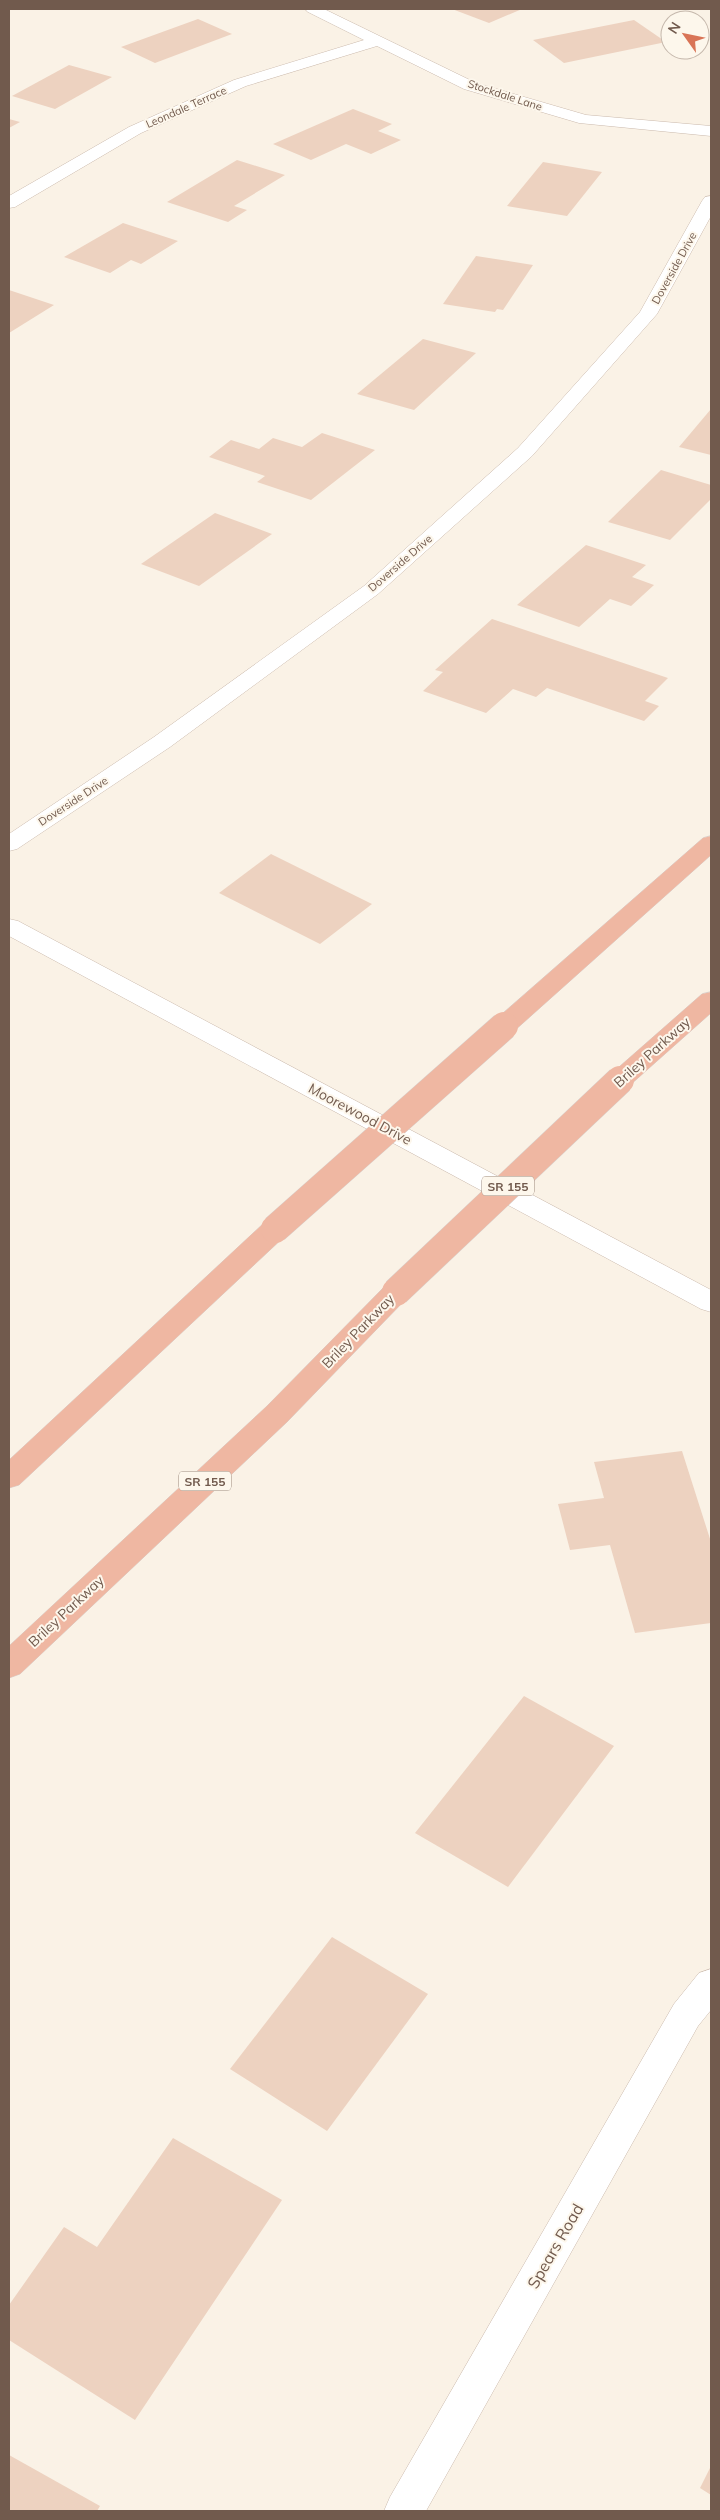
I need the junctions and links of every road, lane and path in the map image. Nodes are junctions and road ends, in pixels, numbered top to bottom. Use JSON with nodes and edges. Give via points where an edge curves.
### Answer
{"nodes":[{"id":1,"x":313,"y":9,"type":"edge"},
{"id":2,"x":377,"y":41,"type":"junction"},
{"id":3,"x":711,"y":131,"type":"edge"},
{"id":4,"x":711,"y":201,"type":"edge"},
{"id":5,"x":9,"y":203,"type":"edge"},
{"id":6,"x":711,"y":843,"type":"edge"},
{"id":7,"x":9,"y":844,"type":"edge"},
{"id":8,"x":9,"y":926,"type":"edge"},
{"id":9,"x":711,"y":1000,"type":"edge"},
{"id":10,"x":711,"y":1302,"type":"edge"},
{"id":11,"x":9,"y":1477,"type":"edge"},
{"id":12,"x":9,"y":1665,"type":"edge"},
{"id":13,"x":711,"y":1984,"type":"edge"},
{"id":14,"x":404,"y":2511,"type":"edge"}],
"edges":[{"from":1,"to":2,"type":"street","name":"Stockdale Lane"},
{"from":2,"to":3,"type":"street","name":"Stockdale Lane","via":[[470,86],[585,120]]},
{"from":2,"to":5,"type":"street","name":"Leondale Terrace","via":[[240,83],[135,130]]},
{"from":4,"to":7,"type":"street","name":"Doverside Drive","via":[[648,314],[525,452],[371,590],[162,742]]},
{"from":6,"to":11,"type":"highway","bridge":true,"via":[[275,1229]]},
{"from":8,"to":10,"type":"street","name":"Moorewood Drive"},
{"from":9,"to":12,"type":"highway","name":"Briley Parkway","number":"SR 155","bridge":true,"via":[[620,1080],[396,1292],[277,1414]]},
{"from":13,"to":14,"type":"street","name":"Spears Road","via":[[686,2016]]}]}
